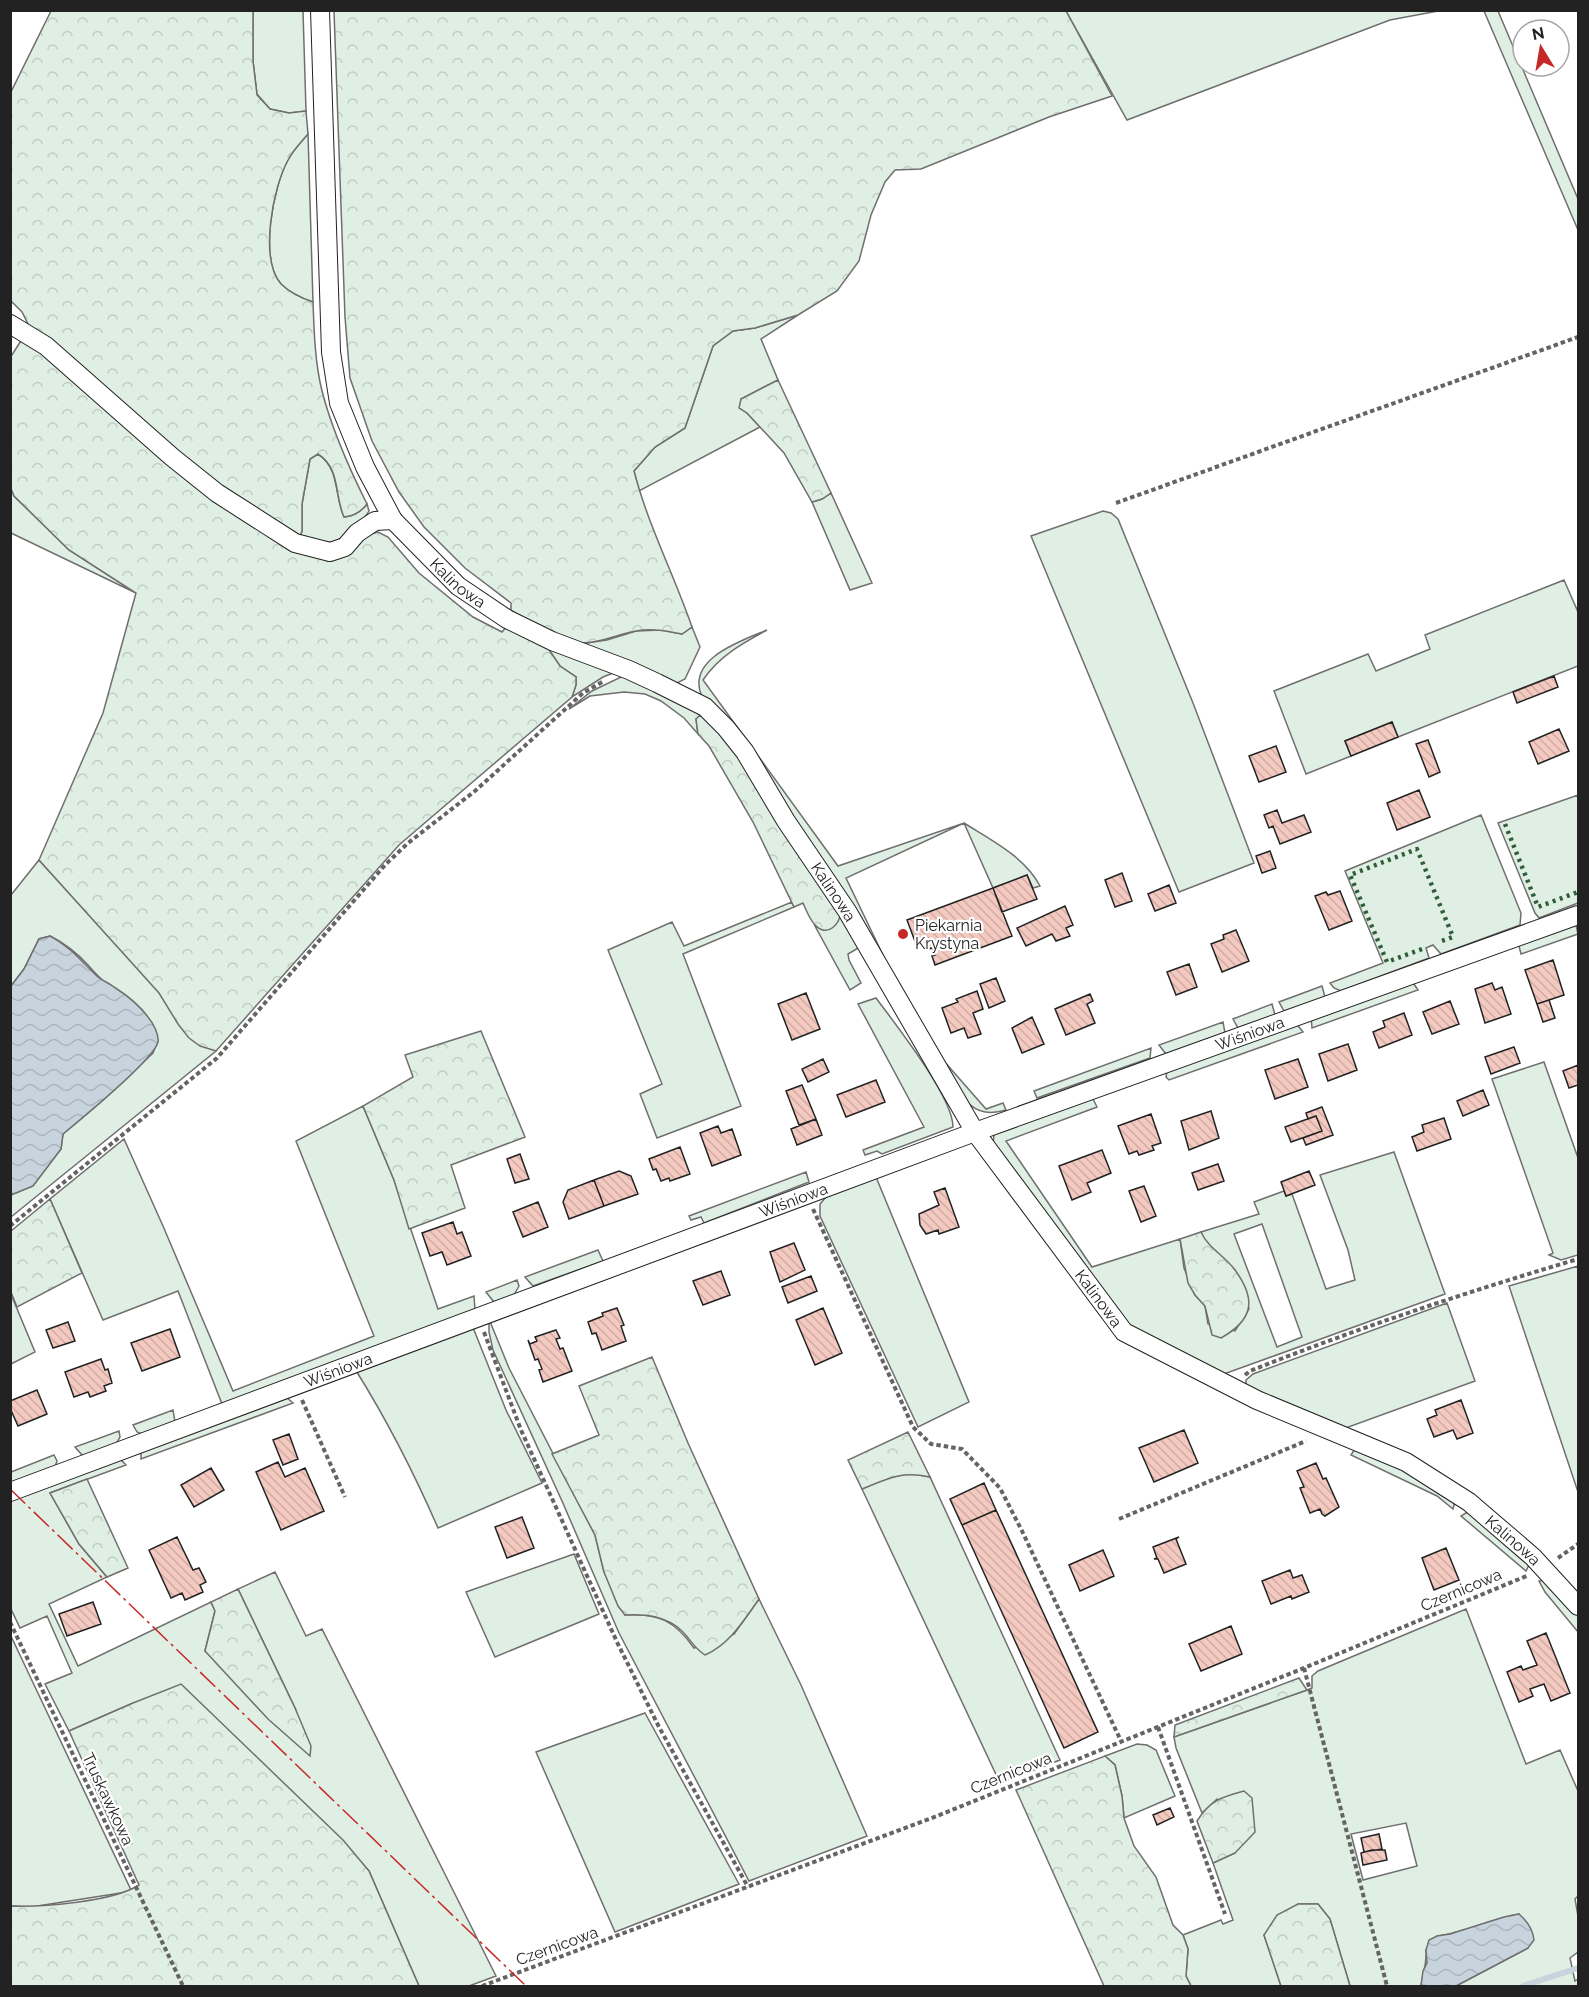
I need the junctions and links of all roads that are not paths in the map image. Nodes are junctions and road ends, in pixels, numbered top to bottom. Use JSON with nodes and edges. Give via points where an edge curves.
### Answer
{"nodes":[{"id":1,"x":320,"y":10,"type":"edge"},
{"id":2,"x":10,"y":324,"type":"edge"},
{"id":3,"x":393,"y":520,"type":"junction"},
{"id":4,"x":1578,"y":915,"type":"edge"},
{"id":5,"x":975,"y":1132,"type":"junction"},
{"id":6,"x":10,"y":1492,"type":"edge"},
{"id":7,"x":1578,"y":1606,"type":"edge"}],
"edges":[{"from":1,"to":3,"type":"street","name":"Kalinowa","via":[[331,352],[339,403],[365,467]]},
{"from":2,"to":3,"type":"street","via":[[46,346],[217,493],[295,543],[330,552],[345,547],[375,521]]},
{"from":3,"to":5,"type":"street","name":"Kalinowa","via":[[458,586],[507,619],[705,707],[745,752],[847,911]]},
{"from":4,"to":5,"type":"street","name":"Wiśniowa"},
{"from":5,"to":6,"type":"street","name":"Wiśniowa"},
{"from":5,"to":7,"type":"street","name":"Kalinowa","via":[[1124,1332],[1257,1400],[1406,1462],[1469,1502],[1533,1557]]}]}
